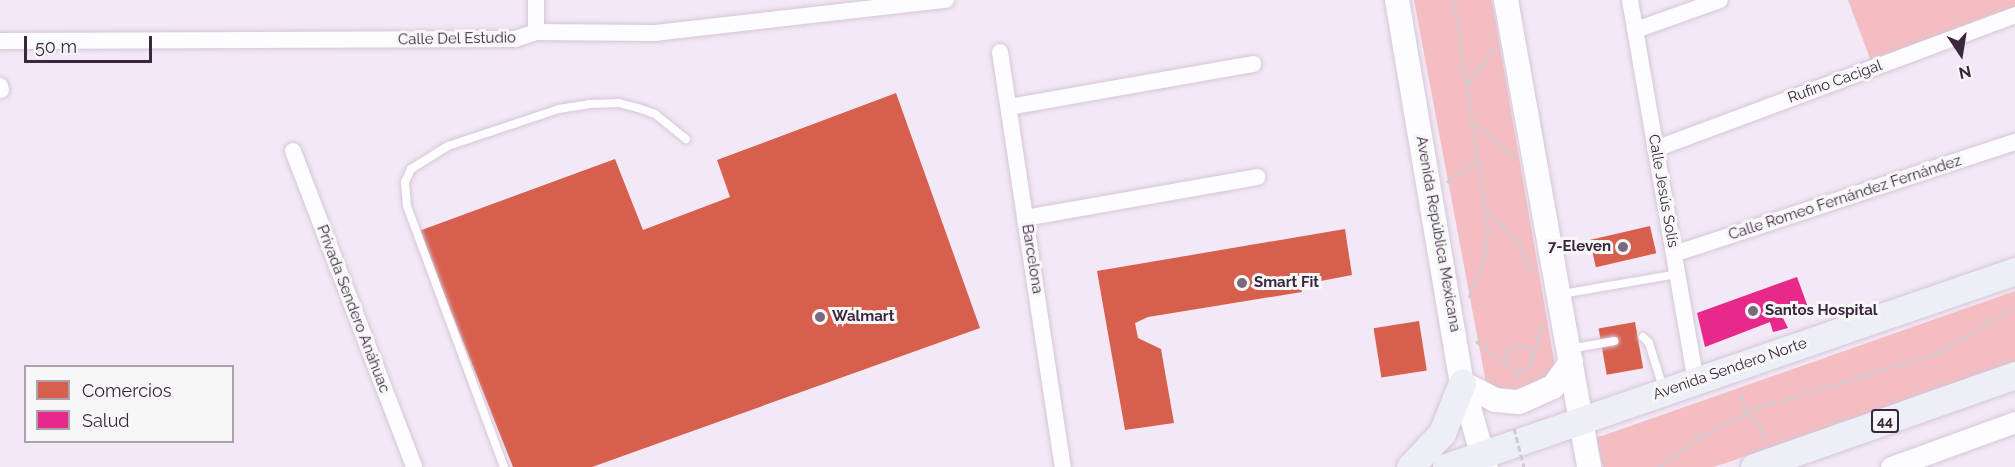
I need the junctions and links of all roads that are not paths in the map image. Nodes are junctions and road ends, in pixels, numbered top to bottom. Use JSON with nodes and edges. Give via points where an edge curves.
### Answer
{"nodes":[{"id":1,"x":536,"y":0,"type":"edge"},
{"id":2,"x":946,"y":0,"type":"edge"},
{"id":3,"x":1397,"y":0,"type":"edge"},
{"id":4,"x":1506,"y":0,"type":"edge"},
{"id":5,"x":1630,"y":0,"type":"edge"},
{"id":6,"x":1720,"y":0,"type":"edge"},
{"id":7,"x":2015,"y":15,"type":"edge"},
{"id":8,"x":1636,"y":30,"type":"junction"},
{"id":9,"x":536,"y":32,"type":"junction"},
{"id":10,"x":0,"y":41,"type":"edge"},
{"id":11,"x":1000,"y":52,"type":"dead end"},
{"id":12,"x":1253,"y":64,"type":"dead end"},
{"id":13,"x":1009,"y":107,"type":"junction"},
{"id":14,"x":686,"y":139,"type":"dead end"},
{"id":15,"x":2015,"y":142,"type":"edge"},
{"id":16,"x":1655,"y":149,"type":"junction"},
{"id":17,"x":293,"y":151,"type":"dead end"},
{"id":18,"x":1257,"y":177,"type":"dead end"},
{"id":19,"x":1025,"y":218,"type":"junction"},
{"id":20,"x":1674,"y":254,"type":"junction"},
{"id":21,"x":2015,"y":271,"type":"edge"},
{"id":22,"x":1678,"y":274,"type":"junction"},
{"id":23,"x":1558,"y":295,"type":"junction"},
{"id":24,"x":1642,"y":337,"type":"dead end"},
{"id":25,"x":1614,"y":341,"type":"dead end"},
{"id":26,"x":1571,"y":356,"type":"junction"},
{"id":27,"x":2015,"y":375,"type":"edge"},
{"id":28,"x":1696,"y":382,"type":"junction"},
{"id":29,"x":1462,"y":383,"type":"junction"},
{"id":30,"x":1665,"y":392,"type":"junction"},
{"id":31,"x":1580,"y":420,"type":"junction"},
{"id":32,"x":2015,"y":422,"type":"edge"},
{"id":33,"x":1484,"y":461,"type":"edge"},
{"id":34,"x":414,"y":467,"type":"edge"},
{"id":35,"x":504,"y":467,"type":"edge"},
{"id":36,"x":1064,"y":467,"type":"edge"},
{"id":37,"x":1410,"y":467,"type":"edge"},
{"id":38,"x":1446,"y":467,"type":"edge"},
{"id":39,"x":1589,"y":467,"type":"edge"},
{"id":40,"x":1754,"y":467,"type":"edge"},
{"id":41,"x":1890,"y":467,"type":"edge"}],
"edges":[{"from":1,"to":9,"type":"street"},
{"from":2,"to":9,"type":"street","name":"Calle Del Estudio","via":[[655,33]]},
{"from":3,"to":29,"type":"main road","name":"Avenida República Mexicana"},
{"from":4,"to":23,"type":"main road"},
{"from":5,"to":8,"type":"street","name":"Calle Jesús Solís"},
{"from":6,"to":8,"type":"street"},
{"from":7,"to":16,"type":"street","name":"Rufino Cacigal"},
{"from":8,"to":16,"type":"street","name":"Calle Jesús Solís"},
{"from":9,"to":10,"type":"street","name":"Calle Del Estudio","via":[[514,39]]},
{"from":11,"to":13,"type":"street","name":"Barcelona"},
{"from":12,"to":13,"type":"street"},
{"from":13,"to":19,"type":"street","name":"Barcelona"},
{"from":14,"to":35,"type":"lane","via":[[655,114],[619,103],[589,104],[559,109],[448,146],[411,169],[405,182],[407,206]]},
{"from":15,"to":20,"type":"street","name":"Calle Romeo Fernández Fernández"},
{"from":16,"to":20,"type":"street","name":"Calle Jesús Solís"},
{"from":17,"to":34,"type":"street","name":"Privada Sendero Anáhuac"},
{"from":18,"to":19,"type":"street"},
{"from":19,"to":36,"type":"street","name":"Barcelona"},
{"from":20,"to":22,"type":"street","name":"Calle Jesús Solís"},
{"from":21,"to":28,"type":"main road","name":"Avenida Sendero Norte"},
{"from":22,"to":23,"type":"lane"},
{"from":22,"to":28,"type":"street","name":"Calle Jesús Solís"},
{"from":23,"to":26,"type":"main road"},
{"from":24,"to":30,"type":"lane","via":[[1649,343]]},
{"from":25,"to":26,"type":"lane"},
{"from":26,"to":29,"type":"main road","via":[[1552,387],[1519,402],[1495,400]]},
{"from":26,"to":31,"type":"main road"},
{"from":27,"to":40,"type":"main road","number":"44"},
{"from":28,"to":30,"type":"main road","name":"Avenida Sendero Norte"},
{"from":29,"to":33,"type":"main road","name":"Avenida República Mexicana"},
{"from":29,"to":37,"type":"main road","via":[[1442,433]]},
{"from":30,"to":31,"type":"main road","name":"Avenida Sendero Norte"},
{"from":31,"to":33,"type":"main road","name":"Avenida Sendero Norte"},
{"from":31,"to":39,"type":"main road"},
{"from":32,"to":41,"type":"street"},
{"from":33,"to":38,"type":"main road","name":"Avenida Sendero Norte"}]}
